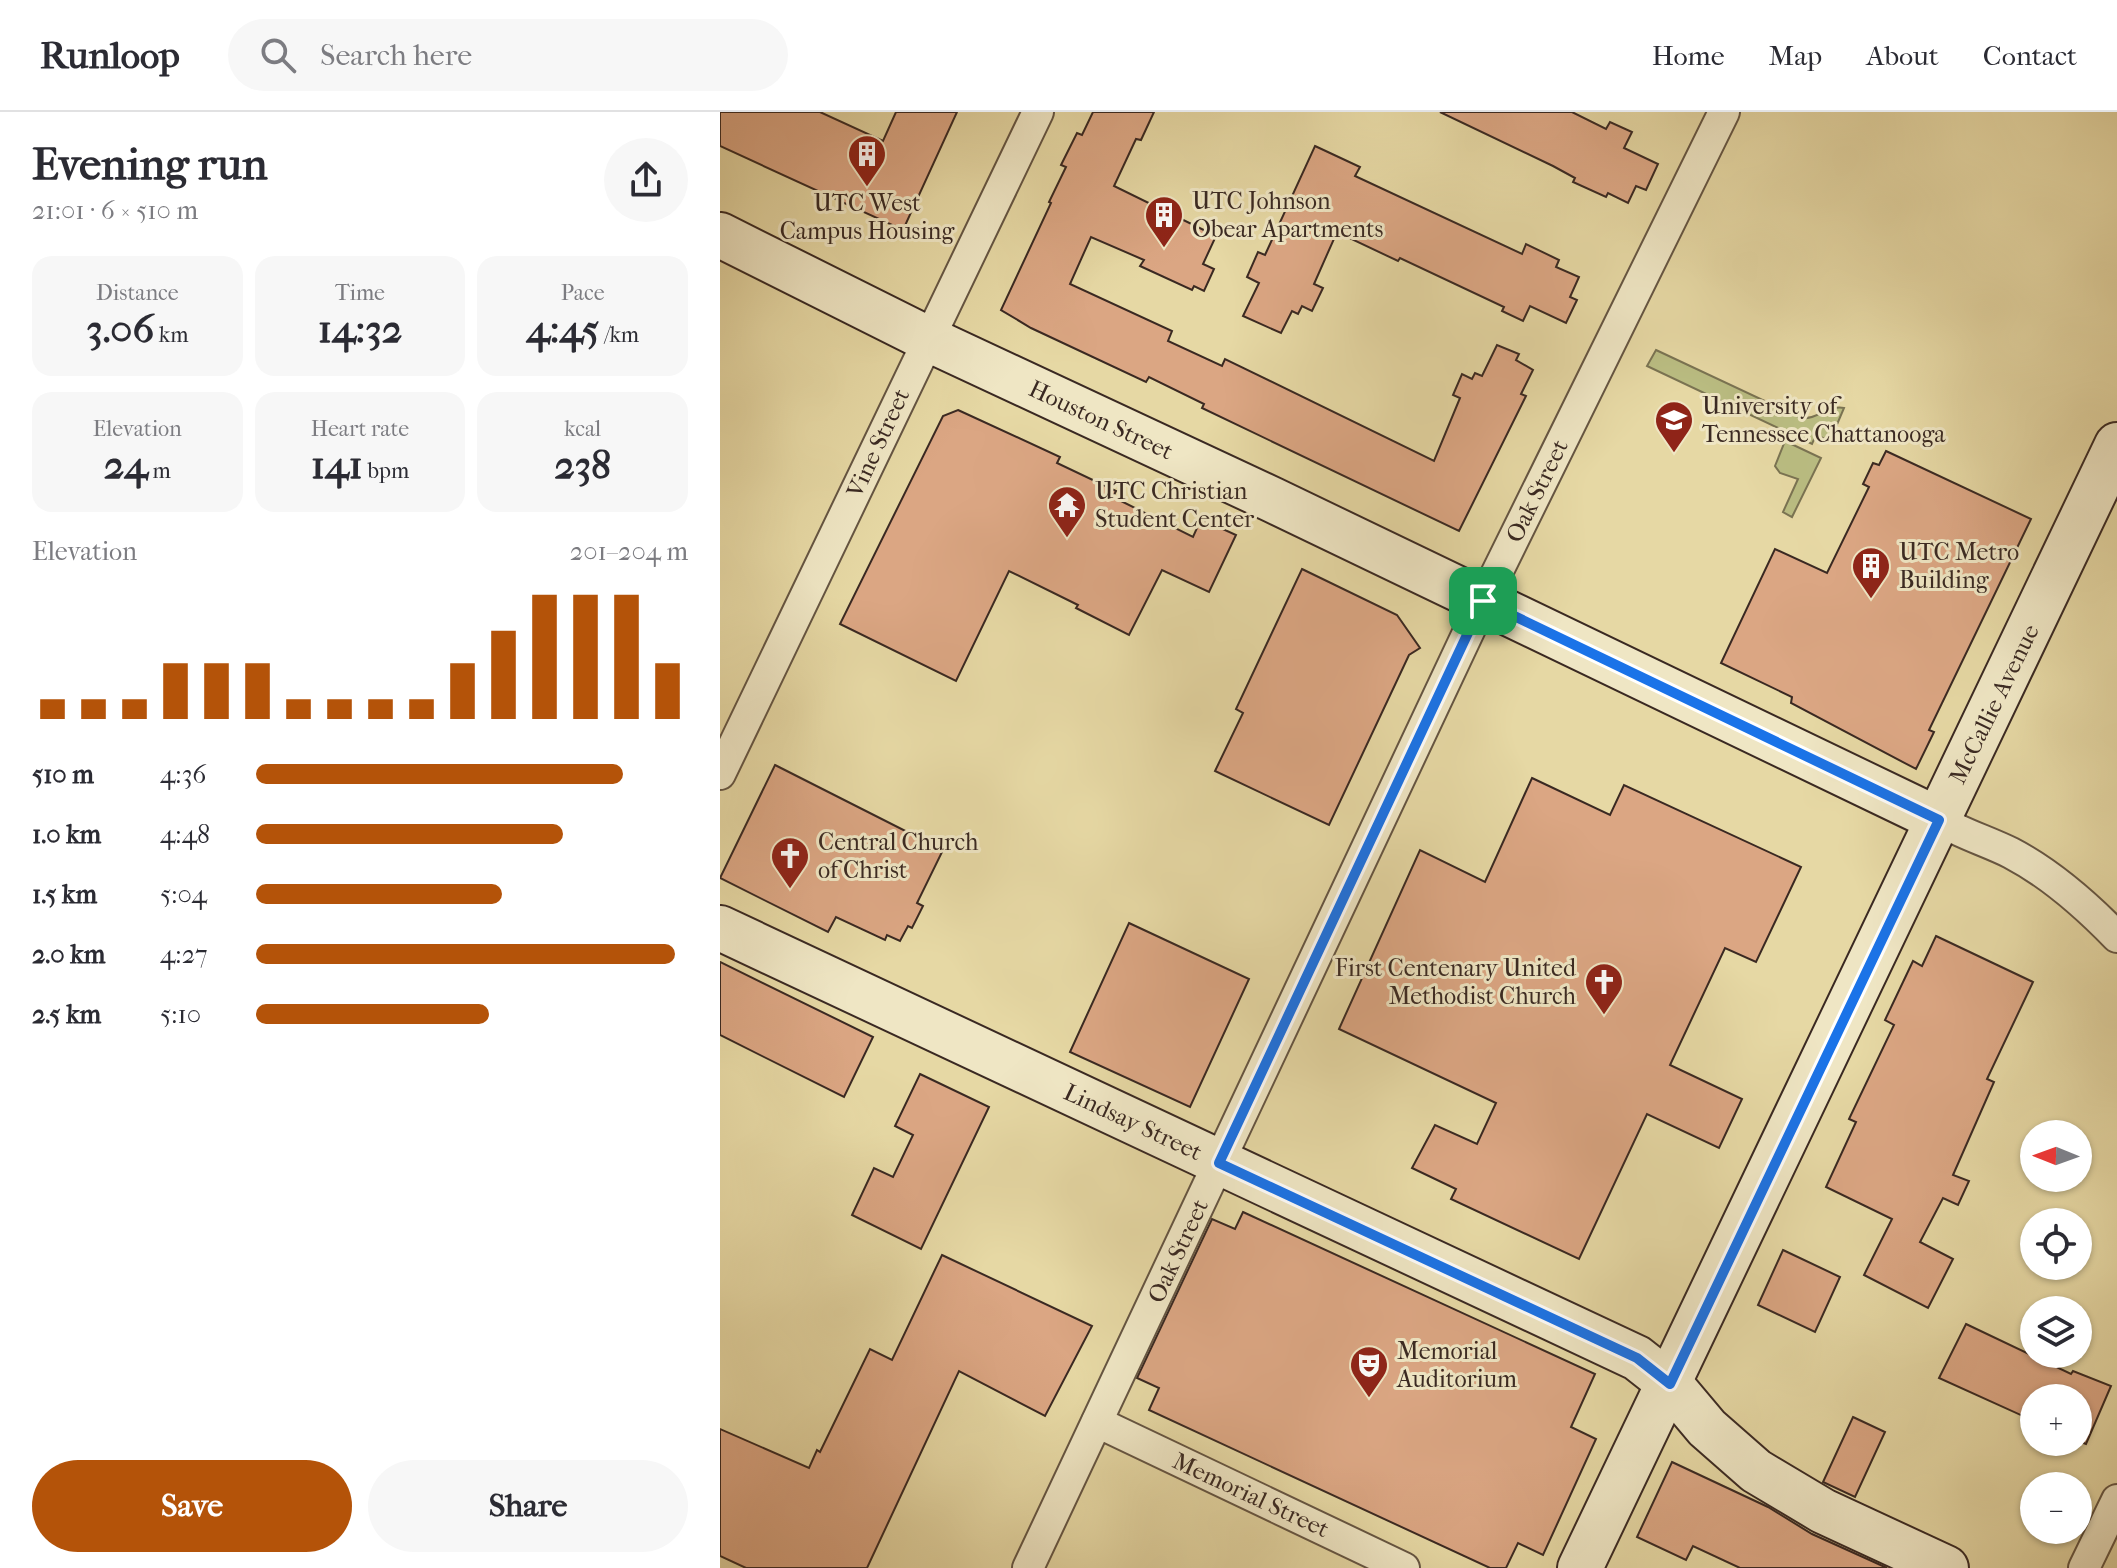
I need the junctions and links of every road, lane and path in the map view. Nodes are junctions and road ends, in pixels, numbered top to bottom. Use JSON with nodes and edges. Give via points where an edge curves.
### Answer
{"nodes":[{"id":1,"x":1038,"y":112,"type":"edge"},
{"id":2,"x":1724,"y":112,"type":"edge"},
{"id":3,"x":720,"y":235,"type":"edge"},
{"id":4,"x":928,"y":339,"type":"junction"},
{"id":5,"x":2117,"y":445,"type":"edge"},
{"id":6,"x":1483,"y":601,"type":"junction"},
{"id":7,"x":720,"y":774,"type":"edge"},
{"id":8,"x":1939,"y":820,"type":"junction"},
{"id":9,"x":720,"y":928,"type":"edge"},
{"id":10,"x":2117,"y":937,"type":"edge"},
{"id":11,"x":1219,"y":1163,"type":"junction"},
{"id":12,"x":1670,"y":1384,"type":"junction"},
{"id":13,"x":1097,"y":1422,"type":"junction"},
{"id":14,"x":2117,"y":1500,"type":"edge"},
{"id":15,"x":1028,"y":1568,"type":"edge"},
{"id":16,"x":1404,"y":1568,"type":"edge"},
{"id":17,"x":1580,"y":1568,"type":"edge"},
{"id":18,"x":1946,"y":1568,"type":"edge"},
{"id":19,"x":2084,"y":1568,"type":"edge"}],
"edges":[{"from":1,"to":4,"type":"street","name":"Vine Street"},
{"from":2,"to":6,"type":"street","name":"Oak Street"},
{"from":3,"to":4,"type":"street","name":"Houston Street"},
{"from":4,"to":6,"type":"street","name":"Houston Street"},
{"from":4,"to":7,"type":"street","name":"Vine Street"},
{"from":5,"to":8,"type":"street","name":"McCallie Avenue"},
{"from":6,"to":8,"type":"street","name":"Houston Street"},
{"from":6,"to":11,"type":"street","name":"Oak Street"},
{"from":8,"to":10,"type":"street","name":"Houston Street","via":[[2012,854],[2081,900]]},
{"from":8,"to":12,"type":"street","name":"McCallie Avenue"},
{"from":9,"to":11,"type":"street","name":"Lindsay Street"},
{"from":11,"to":12,"type":"street","name":"Lindsay Street","via":[[1637,1358]]},
{"from":11,"to":13,"type":"street","name":"Oak Street"},
{"from":12,"to":17,"type":"street","name":"McCallie Avenue"},
{"from":12,"to":18,"type":"street","name":"Lindsay Street","via":[[1707,1428],[1756,1471],[1850,1525]]},
{"from":13,"to":15,"type":"street","name":"Oak Street"},
{"from":13,"to":16,"type":"street","name":"Memorial Street"},
{"from":14,"to":19,"type":"street"}]}
